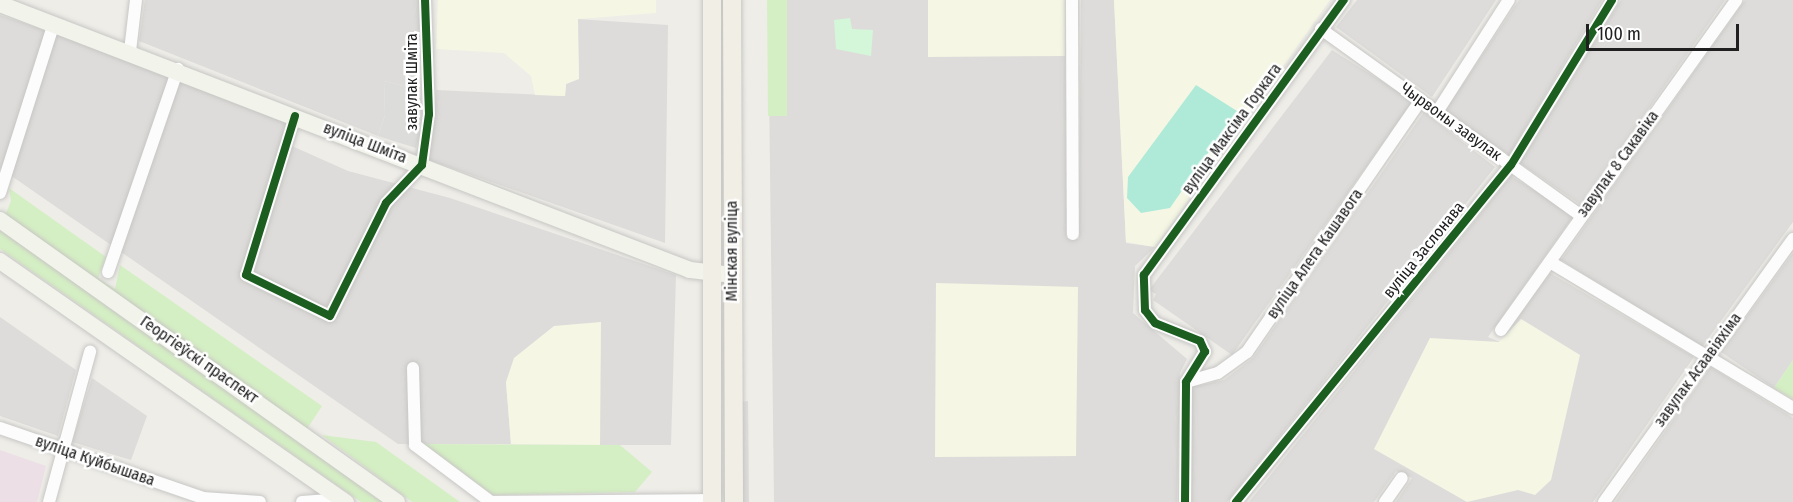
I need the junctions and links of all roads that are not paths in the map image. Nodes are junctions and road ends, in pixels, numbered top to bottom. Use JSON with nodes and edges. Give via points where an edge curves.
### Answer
{"nodes":[{"id":1,"x":136,"y":0,"type":"edge"},
{"id":2,"x":425,"y":0,"type":"edge"},
{"id":3,"x":712,"y":0,"type":"edge"},
{"id":4,"x":732,"y":0,"type":"edge"},
{"id":5,"x":1072,"y":0,"type":"edge"},
{"id":6,"x":1344,"y":0,"type":"edge"},
{"id":7,"x":1509,"y":0,"type":"edge"},
{"id":8,"x":1612,"y":0,"type":"edge"},
{"id":9,"x":1736,"y":0,"type":"edge"},
{"id":10,"x":0,"y":4,"type":"edge"},
{"id":11,"x":54,"y":23,"type":"junction"},
{"id":12,"x":1321,"y":29,"type":"junction"},
{"id":13,"x":130,"y":51,"type":"junction"},
{"id":14,"x":178,"y":69,"type":"junction"},
{"id":15,"x":1421,"y":100,"type":"junction"},
{"id":16,"x":1437,"y":112,"type":"junction"},
{"id":17,"x":295,"y":116,"type":"junction"},
{"id":18,"x":422,"y":165,"type":"junction"},
{"id":19,"x":1511,"y":165,"type":"junction"},
{"id":20,"x":0,"y":193,"type":"edge"},
{"id":21,"x":1581,"y":216,"type":"junction"},
{"id":22,"x":0,"y":219,"type":"edge"},
{"id":23,"x":1073,"y":234,"type":"dead end"},
{"id":24,"x":1793,"y":239,"type":"edge"},
{"id":25,"x":0,"y":261,"type":"edge"},
{"id":26,"x":1550,"y":262,"type":"junction"},
{"id":27,"x":108,"y":272,"type":"dead end"},
{"id":28,"x":711,"y":274,"type":"junction"},
{"id":29,"x":732,"y":275,"type":"junction"},
{"id":30,"x":1502,"y":330,"type":"dead end"},
{"id":31,"x":90,"y":352,"type":"dead end"},
{"id":32,"x":1707,"y":357,"type":"junction"},
{"id":33,"x":413,"y":368,"type":"dead end"},
{"id":34,"x":1186,"y":382,"type":"junction"},
{"id":35,"x":1793,"y":408,"type":"edge"},
{"id":36,"x":0,"y":428,"type":"edge"},
{"id":37,"x":63,"y":450,"type":"junction"},
{"id":38,"x":1402,"y":478,"type":"dead end"},
{"id":39,"x":344,"y":501,"type":"edge"},
{"id":40,"x":712,"y":501,"type":"edge"},
{"id":41,"x":49,"y":502,"type":"edge"},
{"id":42,"x":260,"y":502,"type":"edge"},
{"id":43,"x":302,"y":502,"type":"edge"},
{"id":44,"x":397,"y":502,"type":"edge"},
{"id":45,"x":734,"y":502,"type":"edge"},
{"id":46,"x":1185,"y":502,"type":"edge"},
{"id":47,"x":1236,"y":502,"type":"edge"},
{"id":48,"x":1385,"y":502,"type":"edge"},
{"id":49,"x":1604,"y":502,"type":"edge"}],
"edges":[{"from":1,"to":13,"type":"street"},
{"from":2,"to":18,"type":"street","name":"завулак Шміта","via":[[429,114]]},
{"from":3,"to":28,"type":"main road","name":"Мінская вуліца"},
{"from":4,"to":29,"type":"main road","name":"Мінская вуліца"},
{"from":5,"to":23,"type":"street"},
{"from":6,"to":12,"type":"street","name":"вуліца Максіма Горкага"},
{"from":7,"to":16,"type":"street"},
{"from":8,"to":19,"type":"street","name":"вуліца Заслонава"},
{"from":9,"to":21,"type":"street","name":"завулак 8 Сакавіка"},
{"from":10,"to":11,"type":"main road","name":"вуліца Шміта"},
{"from":11,"to":13,"type":"main road","name":"вуліца Шміта"},
{"from":11,"to":20,"type":"street"},
{"from":12,"to":15,"type":"street","name":"Чырвоны завулак"},
{"from":12,"to":34,"type":"street","name":"вуліца Максіма Горкага","via":[[1144,275],[1145,310],[1155,323],[1200,341],[1204,352]]},
{"from":13,"to":14,"type":"main road","name":"вуліца Шміта"},
{"from":14,"to":17,"type":"main road","name":"вуліца Шміта"},
{"from":14,"to":27,"type":"street"},
{"from":15,"to":16,"type":"street","name":"Чырвоны завулак"},
{"from":15,"to":34,"type":"street","name":"вуліца Алега Кашавога","via":[[1247,352],[1218,373]]},
{"from":16,"to":19,"type":"street","name":"Чырвоны завулак"},
{"from":17,"to":18,"type":"main road","name":"вуліца Шміта"},
{"from":17,"to":18,"type":"street","via":[[246,275],[330,316],[386,203]]},
{"from":18,"to":28,"type":"main road","name":"вуліца Шміта"},
{"from":19,"to":21,"type":"street","name":"Чырвоны завулак"},
{"from":19,"to":47,"type":"street","name":"вуліца Заслонава"},
{"from":21,"to":26,"type":"street","name":"завулак 8 Сакавіка"},
{"from":22,"to":44,"type":"main road","name":"Георгіеўскі праспект"},
{"from":24,"to":32,"type":"street","name":"завулак Асаавіяхіма"},
{"from":25,"to":39,"type":"main road","name":"Георгіеўскі праспект"},
{"from":26,"to":30,"type":"street","name":"завулак 8 Сакавіка"},
{"from":26,"to":32,"type":"street"},
{"from":28,"to":29,"type":"main road","name":"вуліца Шміта"},
{"from":28,"to":40,"type":"main road","name":"Мінская вуліца"},
{"from":29,"to":45,"type":"main road","name":"Мінская вуліца"},
{"from":31,"to":37,"type":"street"},
{"from":32,"to":35,"type":"street"},
{"from":32,"to":49,"type":"street","name":"завулак Асаавіяхіма"},
{"from":33,"to":40,"type":"street","via":[[415,445],[491,502]]},
{"from":34,"to":46,"type":"street"},
{"from":36,"to":37,"type":"street","name":"вуліца Куйбышава"},
{"from":37,"to":41,"type":"street"},
{"from":37,"to":42,"type":"street","name":"вуліца Куйбышава","via":[[203,498]]},
{"from":38,"to":48,"type":"street"},
{"from":39,"to":43,"type":"street"}]}
